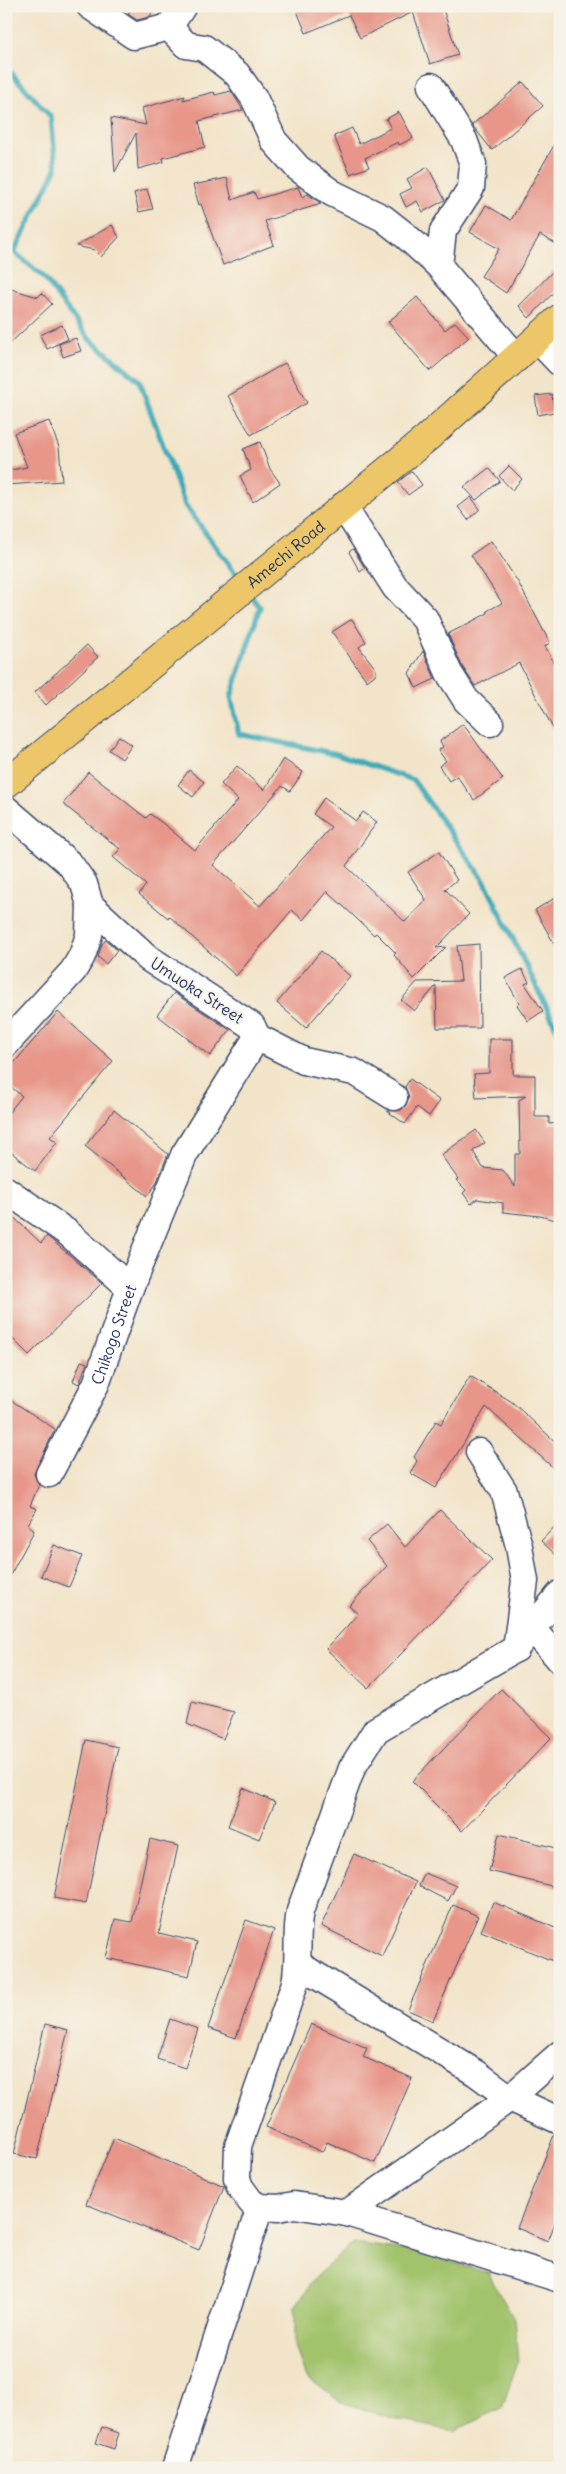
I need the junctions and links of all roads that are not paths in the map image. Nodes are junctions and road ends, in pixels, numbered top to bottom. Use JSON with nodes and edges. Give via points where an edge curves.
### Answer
{"nodes":[{"id":1,"x":90,"y":6,"type":"edge"},
{"id":2,"x":176,"y":16,"type":"edge"},
{"id":3,"x":431,"y":86,"type":"dead end"},
{"id":4,"x":439,"y":266,"type":"junction"},
{"id":5,"x":560,"y":318,"type":"edge"},
{"id":6,"x":537,"y":339,"type":"junction"},
{"id":7,"x":517,"y":358,"type":"junction"},
{"id":8,"x":560,"y":363,"type":"edge"},
{"id":9,"x":343,"y":506,"type":"junction"},
{"id":10,"x":490,"y":723,"type":"dead end"},
{"id":11,"x":6,"y":784,"type":"edge"},
{"id":12,"x":6,"y":809,"type":"edge"},
{"id":13,"x":90,"y":905,"type":"junction"},
{"id":14,"x":257,"y":1037,"type":"junction"},
{"id":15,"x":6,"y":1044,"type":"edge"},
{"id":16,"x":394,"y":1097,"type":"dead end"},
{"id":17,"x":6,"y":1190,"type":"edge"},
{"id":18,"x":170,"y":1192,"type":"joint"},
{"id":19,"x":130,"y":1288,"type":"junction"},
{"id":20,"x":479,"y":1452,"type":"dead end"},
{"id":21,"x":49,"y":1474,"type":"dead end"},
{"id":22,"x":560,"y":1594,"type":"edge"},
{"id":23,"x":532,"y":1628,"type":"junction"},
{"id":24,"x":515,"y":1649,"type":"junction"},
{"id":25,"x":560,"y":1660,"type":"edge"},
{"id":26,"x":299,"y":1965,"type":"junction"},
{"id":27,"x":560,"y":2054,"type":"edge"},
{"id":28,"x":510,"y":2098,"type":"junction"},
{"id":29,"x":560,"y":2121,"type":"edge"},
{"id":30,"x":260,"y":2206,"type":"junction"},
{"id":31,"x":347,"y":2213,"type":"junction"},
{"id":32,"x":560,"y":2279,"type":"edge"},
{"id":33,"x":175,"y":2468,"type":"edge"}],
"edges":[{"from":1,"to":2,"type":"street","via":[[134,36]]},
{"from":2,"to":4,"type":"street","via":[[186,45],[204,48],[241,79],[254,98],[274,141],[298,168],[332,193],[396,228]]},
{"from":3,"to":4,"type":"street","via":[[464,140],[473,164],[471,188],[443,231]]},
{"from":4,"to":7,"type":"street"},
{"from":5,"to":6,"type":"main road","name":"Amechi Road"},
{"from":6,"to":7,"type":"main road","name":"Amechi Road"},
{"from":6,"to":8,"type":"street"},
{"from":7,"to":9,"type":"main road","name":"Amechi Road","via":[[427,438]]},
{"from":9,"to":10,"type":"street","via":[[395,587],[425,619],[449,673],[466,700]]},
{"from":9,"to":11,"type":"main road","name":"Amechi Road"},
{"from":12,"to":13,"type":"street","via":[[22,820],[78,874]]},
{"from":13,"to":14,"type":"street","name":"Umuoka Street","via":[[140,951],[252,1026]]},
{"from":13,"to":15,"type":"street","via":[[88,935],[82,956],[73,971]]},
{"from":14,"to":16,"type":"street","via":[[304,1061],[354,1072]]},
{"from":14,"to":18,"type":"street","name":"Umuoka Street","via":[[184,1155]]},
{"from":17,"to":19,"type":"street","via":[[68,1233]]},
{"from":18,"to":19,"type":"street","name":"Chikogo Street"},
{"from":19,"to":21,"type":"street","name":"Chikogo Street","via":[[96,1384]]},
{"from":20,"to":24,"type":"street","via":[[504,1491],[519,1546],[525,1581]]},
{"from":22,"to":23,"type":"street"},
{"from":23,"to":24,"type":"street"},
{"from":23,"to":25,"type":"street"},
{"from":24,"to":26,"type":"street","via":[[376,1730],[357,1756],[300,1911],[297,1926]]},
{"from":26,"to":28,"type":"street","via":[[476,2072]]},
{"from":26,"to":30,"type":"street","via":[[238,2146],[237,2178],[240,2187],[252,2202]]},
{"from":27,"to":28,"type":"street"},
{"from":28,"to":29,"type":"street"},
{"from":28,"to":31,"type":"street"},
{"from":30,"to":31,"type":"street","via":[[278,2208],[294,2205]]},
{"from":30,"to":33,"type":"street"},
{"from":31,"to":32,"type":"street"}]}
